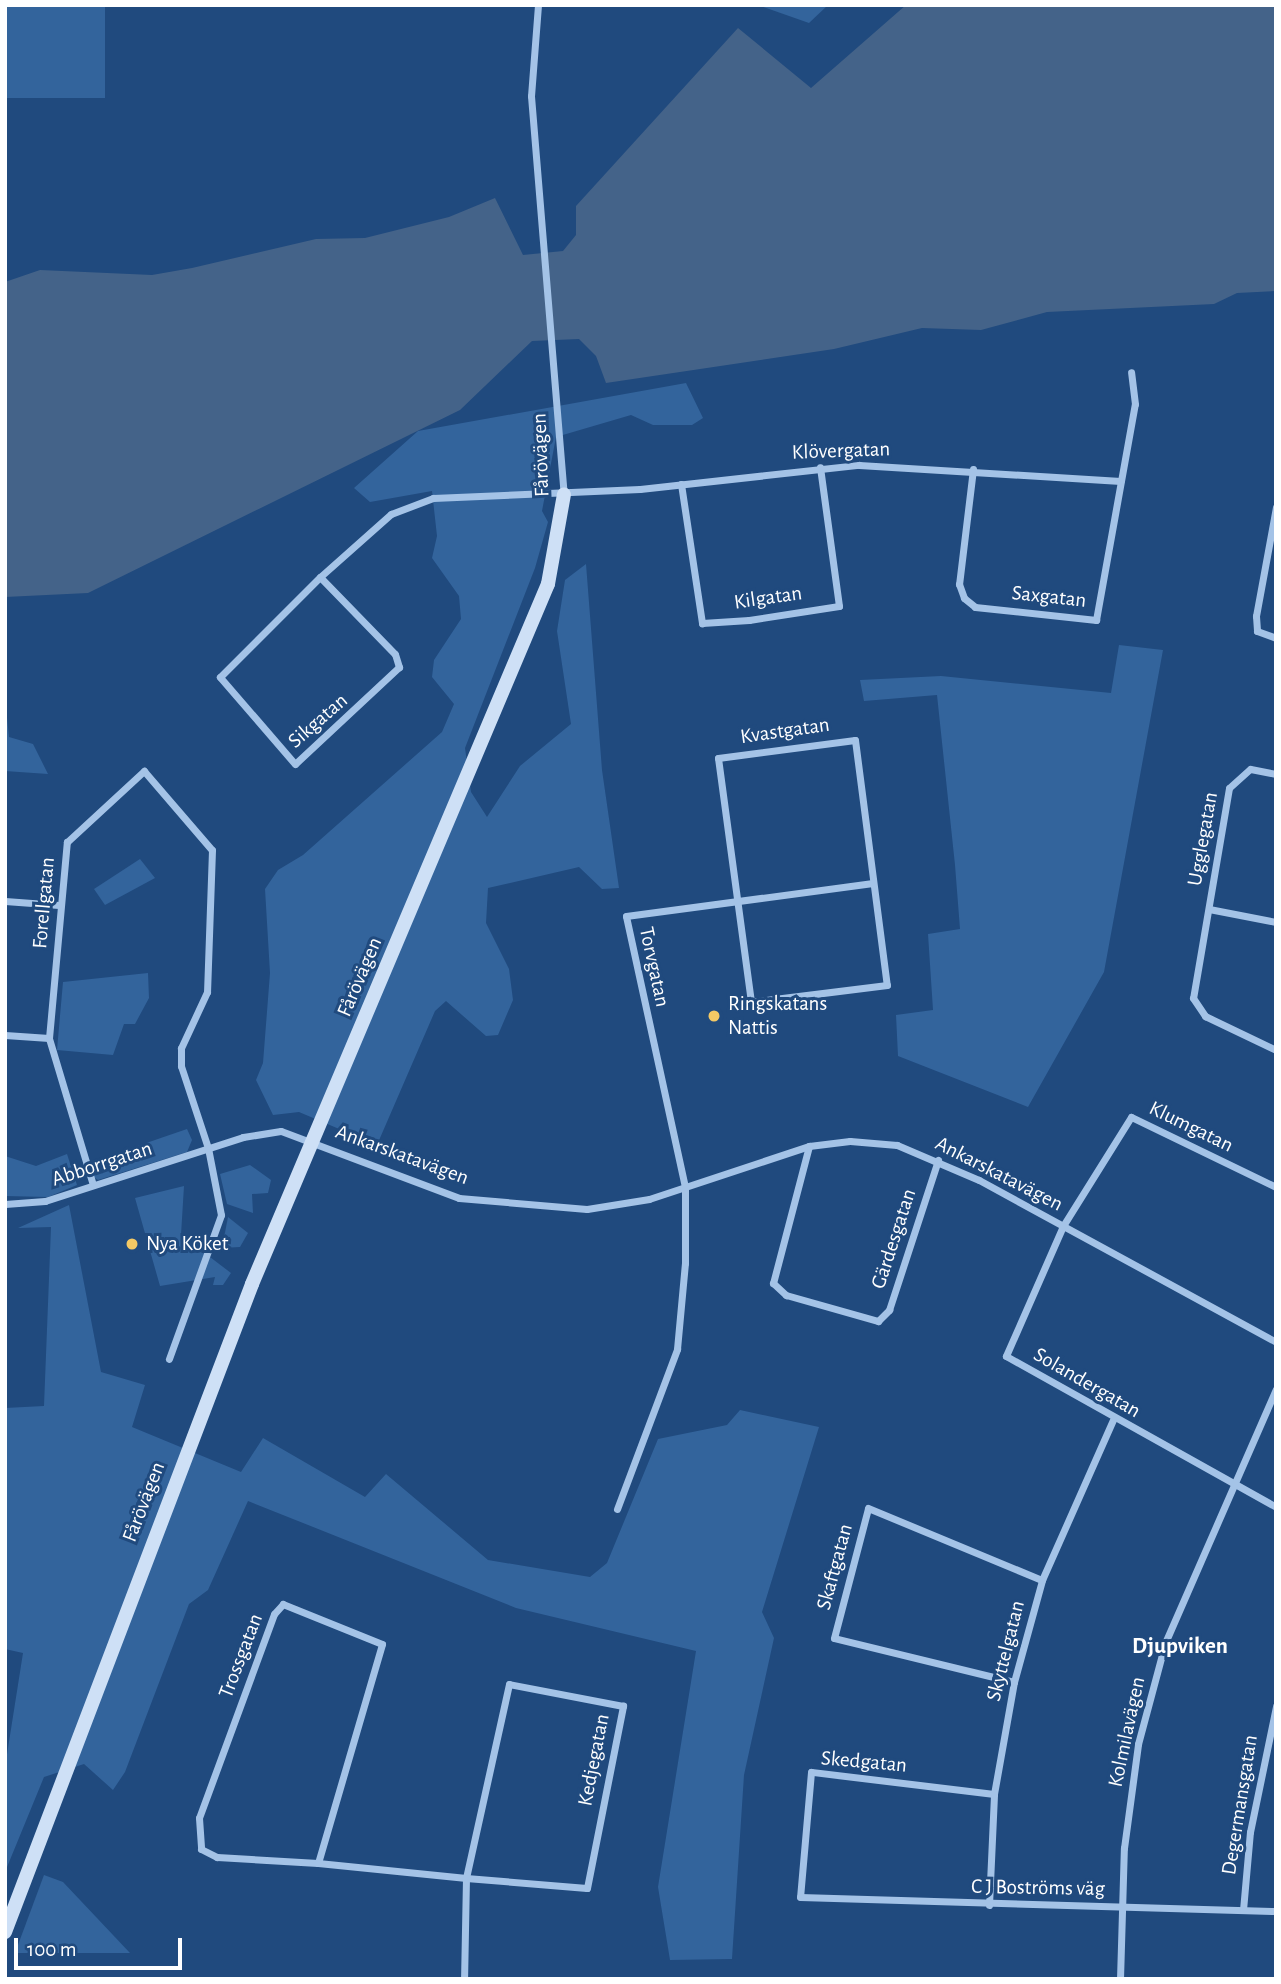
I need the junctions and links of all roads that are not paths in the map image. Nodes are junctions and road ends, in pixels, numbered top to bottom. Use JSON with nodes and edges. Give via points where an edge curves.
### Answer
{"nodes":[{"id":1,"x":538,"y":5,"type":"edge"},
{"id":2,"x":1130,"y":372,"type":"dead end"},
{"id":3,"x":820,"y":467,"type":"junction"},
{"id":4,"x":973,"y":469,"type":"junction"},
{"id":5,"x":1121,"y":481,"type":"junction"},
{"id":6,"x":681,"y":484,"type":"junction"},
{"id":7,"x":564,"y":494,"type":"junction"},
{"id":8,"x":1276,"y":507,"type":"edge"},
{"id":9,"x":320,"y":577,"type":"junction"},
{"id":10,"x":1276,"y":639,"type":"edge"},
{"id":11,"x":1276,"y":774,"type":"edge"},
{"id":12,"x":873,"y":883,"type":"junction"},
{"id":13,"x":736,"y":900,"type":"junction"},
{"id":14,"x":5,"y":901,"type":"edge"},
{"id":15,"x":59,"y":905,"type":"junction"},
{"id":16,"x":1209,"y":909,"type":"junction"},
{"id":17,"x":1276,"y":922,"type":"edge"},
{"id":18,"x":5,"y":1035,"type":"edge"},
{"id":19,"x":49,"y":1038,"type":"junction"},
{"id":20,"x":1276,"y":1050,"type":"edge"},
{"id":21,"x":313,"y":1141,"type":"junction"},
{"id":22,"x":809,"y":1146,"type":"junction"},
{"id":23,"x":208,"y":1148,"type":"junction"},
{"id":24,"x":938,"y":1160,"type":"junction"},
{"id":25,"x":93,"y":1185,"type":"junction"},
{"id":26,"x":685,"y":1187,"type":"junction"},
{"id":27,"x":1276,"y":1187,"type":"edge"},
{"id":28,"x":5,"y":1204,"type":"edge"},
{"id":29,"x":1063,"y":1226,"type":"junction"},
{"id":30,"x":1276,"y":1342,"type":"edge"},
{"id":31,"x":169,"y":1359,"type":"dead end"},
{"id":32,"x":1276,"y":1389,"type":"edge"},
{"id":33,"x":1112,"y":1420,"type":"junction"},
{"id":34,"x":1231,"y":1482,"type":"junction"},
{"id":35,"x":1276,"y":1507,"type":"edge"},
{"id":36,"x":617,"y":1509,"type":"dead end"},
{"id":37,"x":1042,"y":1580,"type":"junction"},
{"id":38,"x":1014,"y":1682,"type":"junction"},
{"id":39,"x":1276,"y":1706,"type":"edge"},
{"id":40,"x":994,"y":1794,"type":"junction"},
{"id":41,"x":318,"y":1863,"type":"junction"},
{"id":42,"x":467,"y":1878,"type":"junction"},
{"id":43,"x":800,"y":1897,"type":"joint"},
{"id":44,"x":989,"y":1905,"type":"junction"},
{"id":45,"x":1120,"y":1907,"type":"junction"},
{"id":46,"x":1243,"y":1910,"type":"junction"},
{"id":47,"x":1276,"y":1911,"type":"edge"},
{"id":48,"x":5,"y":1933,"type":"edge"},
{"id":49,"x":464,"y":1979,"type":"edge"},
{"id":50,"x":1120,"y":1979,"type":"edge"}],
"edges":[{"from":1,"to":7,"type":"street","name":"Fårövägen","via":[[531,96]]},
{"from":2,"to":5,"type":"street","name":"Saxgatan","via":[[1135,404]]},
{"from":3,"to":4,"type":"street","name":"Klövergatan"},
{"from":3,"to":6,"type":"street","name":"Klövergatan"},
{"from":3,"to":6,"type":"street","name":"Kilgatan","via":[[839,606],[749,620],[702,623]]},
{"from":4,"to":5,"type":"street","name":"Klövergatan"},
{"from":4,"to":5,"type":"street","name":"Saxgatan","via":[[959,584],[964,598],[975,607],[1096,620]]},
{"from":6,"to":7,"type":"street","name":"Klövergatan"},
{"from":7,"to":9,"type":"street","name":"Sikgatan","via":[[433,498],[391,514]]},
{"from":7,"to":21,"type":"street","name":"Fårövägen","via":[[548,584]]},
{"from":8,"to":10,"type":"street","via":[[1256,616],[1257,631]]},
{"from":9,"to":9,"type":"street","name":"Sikgatan","via":[[220,677],[295,764],[399,667],[395,654]]},
{"from":11,"to":16,"type":"street","name":"Ugglegatan","via":[[1250,769],[1229,788]]},
{"from":12,"to":13,"type":"street","name":"Torvgatan"},
{"from":12,"to":13,"type":"street","via":[[887,985],[751,1002]]},
{"from":12,"to":13,"type":"street","name":"Kvastgatan","via":[[855,740],[718,758]]},
{"from":13,"to":26,"type":"street","name":"Torvgatan","via":[[626,916]]},
{"from":14,"to":15,"type":"street"},
{"from":15,"to":19,"type":"street","name":"Forellgatan"},
{"from":15,"to":23,"type":"street","name":"Forellgatan","via":[[67,842],[144,771],[206,835],[213,873],[207,992],[181,1048],[181,1066]]},
{"from":16,"to":17,"type":"street"},
{"from":16,"to":20,"type":"street","via":[[1193,998],[1205,1016]]},
{"from":18,"to":19,"type":"street"},
{"from":19,"to":25,"type":"street","name":"Forellgatan"},
{"from":21,"to":23,"type":"street","name":"Abborrgatan","via":[[281,1131]]},
{"from":21,"to":26,"type":"street","name":"Ankarskatavägen","via":[[459,1198],[515,1207],[587,1209]]},
{"from":21,"to":48,"type":"street","name":"Fårövägen","via":[[185,1451]]},
{"from":22,"to":24,"type":"street","name":"Ankarskatavägen","via":[[850,1140],[897,1145]]},
{"from":22,"to":24,"type":"street","name":"Gärdesgatan","via":[[773,1283],[786,1294],[878,1321],[889,1310]]},
{"from":22,"to":26,"type":"street","name":"Ankarskatavägen"},
{"from":23,"to":25,"type":"street","name":"Abborrgatan"},
{"from":23,"to":31,"type":"street","via":[[221,1215]]},
{"from":24,"to":29,"type":"street","name":"Ankarskatavägen"},
{"from":25,"to":28,"type":"street","name":"Abborrgatan","via":[[45,1201]]},
{"from":26,"to":36,"type":"street","via":[[682,1331]]},
{"from":27,"to":29,"type":"street","name":"Klumgatan","via":[[1131,1117]]},
{"from":29,"to":30,"type":"street","name":"Ankarskatavägen"},
{"from":29,"to":33,"type":"street","name":"Solandergatan","via":[[1006,1356]]},
{"from":32,"to":34,"type":"street","name":"Kolmilavägen"},
{"from":33,"to":34,"type":"street","name":"Solandergatan"},
{"from":33,"to":37,"type":"street","name":"Skyttelgatan"},
{"from":34,"to":35,"type":"street","name":"Solandergatan"},
{"from":34,"to":45,"type":"street","name":"Kolmilavägen","via":[[1165,1643],[1138,1744]]},
{"from":37,"to":38,"type":"street","name":"Skyttelgatan"},
{"from":37,"to":38,"type":"street","name":"Skaftgatan","via":[[868,1507],[834,1638]]},
{"from":38,"to":40,"type":"street","name":"Skyttelgatan"},
{"from":39,"to":46,"type":"street","name":"Degermansgatan","via":[[1250,1832]]},
{"from":40,"to":43,"type":"street","name":"Skedgatan","via":[[811,1772]]},
{"from":40,"to":44,"type":"street","name":"Skyttelgatan"},
{"from":41,"to":41,"type":"street","name":"Trossgatan","via":[[217,1857],[201,1849],[197,1837],[274,1614],[283,1604],[382,1644]]},
{"from":41,"to":42,"type":"street","name":"Trossgatan"},
{"from":42,"to":42,"type":"street","name":"Kedjegatan","via":[[509,1684],[623,1706],[587,1888]]},
{"from":42,"to":49,"type":"street","name":"Kedjegatan"},
{"from":43,"to":44,"type":"street","name":"C J Boströms väg"},
{"from":44,"to":45,"type":"street","name":"C J Boströms väg"},
{"from":45,"to":46,"type":"street","name":"C J Boströms väg"},
{"from":45,"to":50,"type":"street","name":"Kolmilavägen"},
{"from":46,"to":47,"type":"street","name":"C J Boströms väg"}]}
